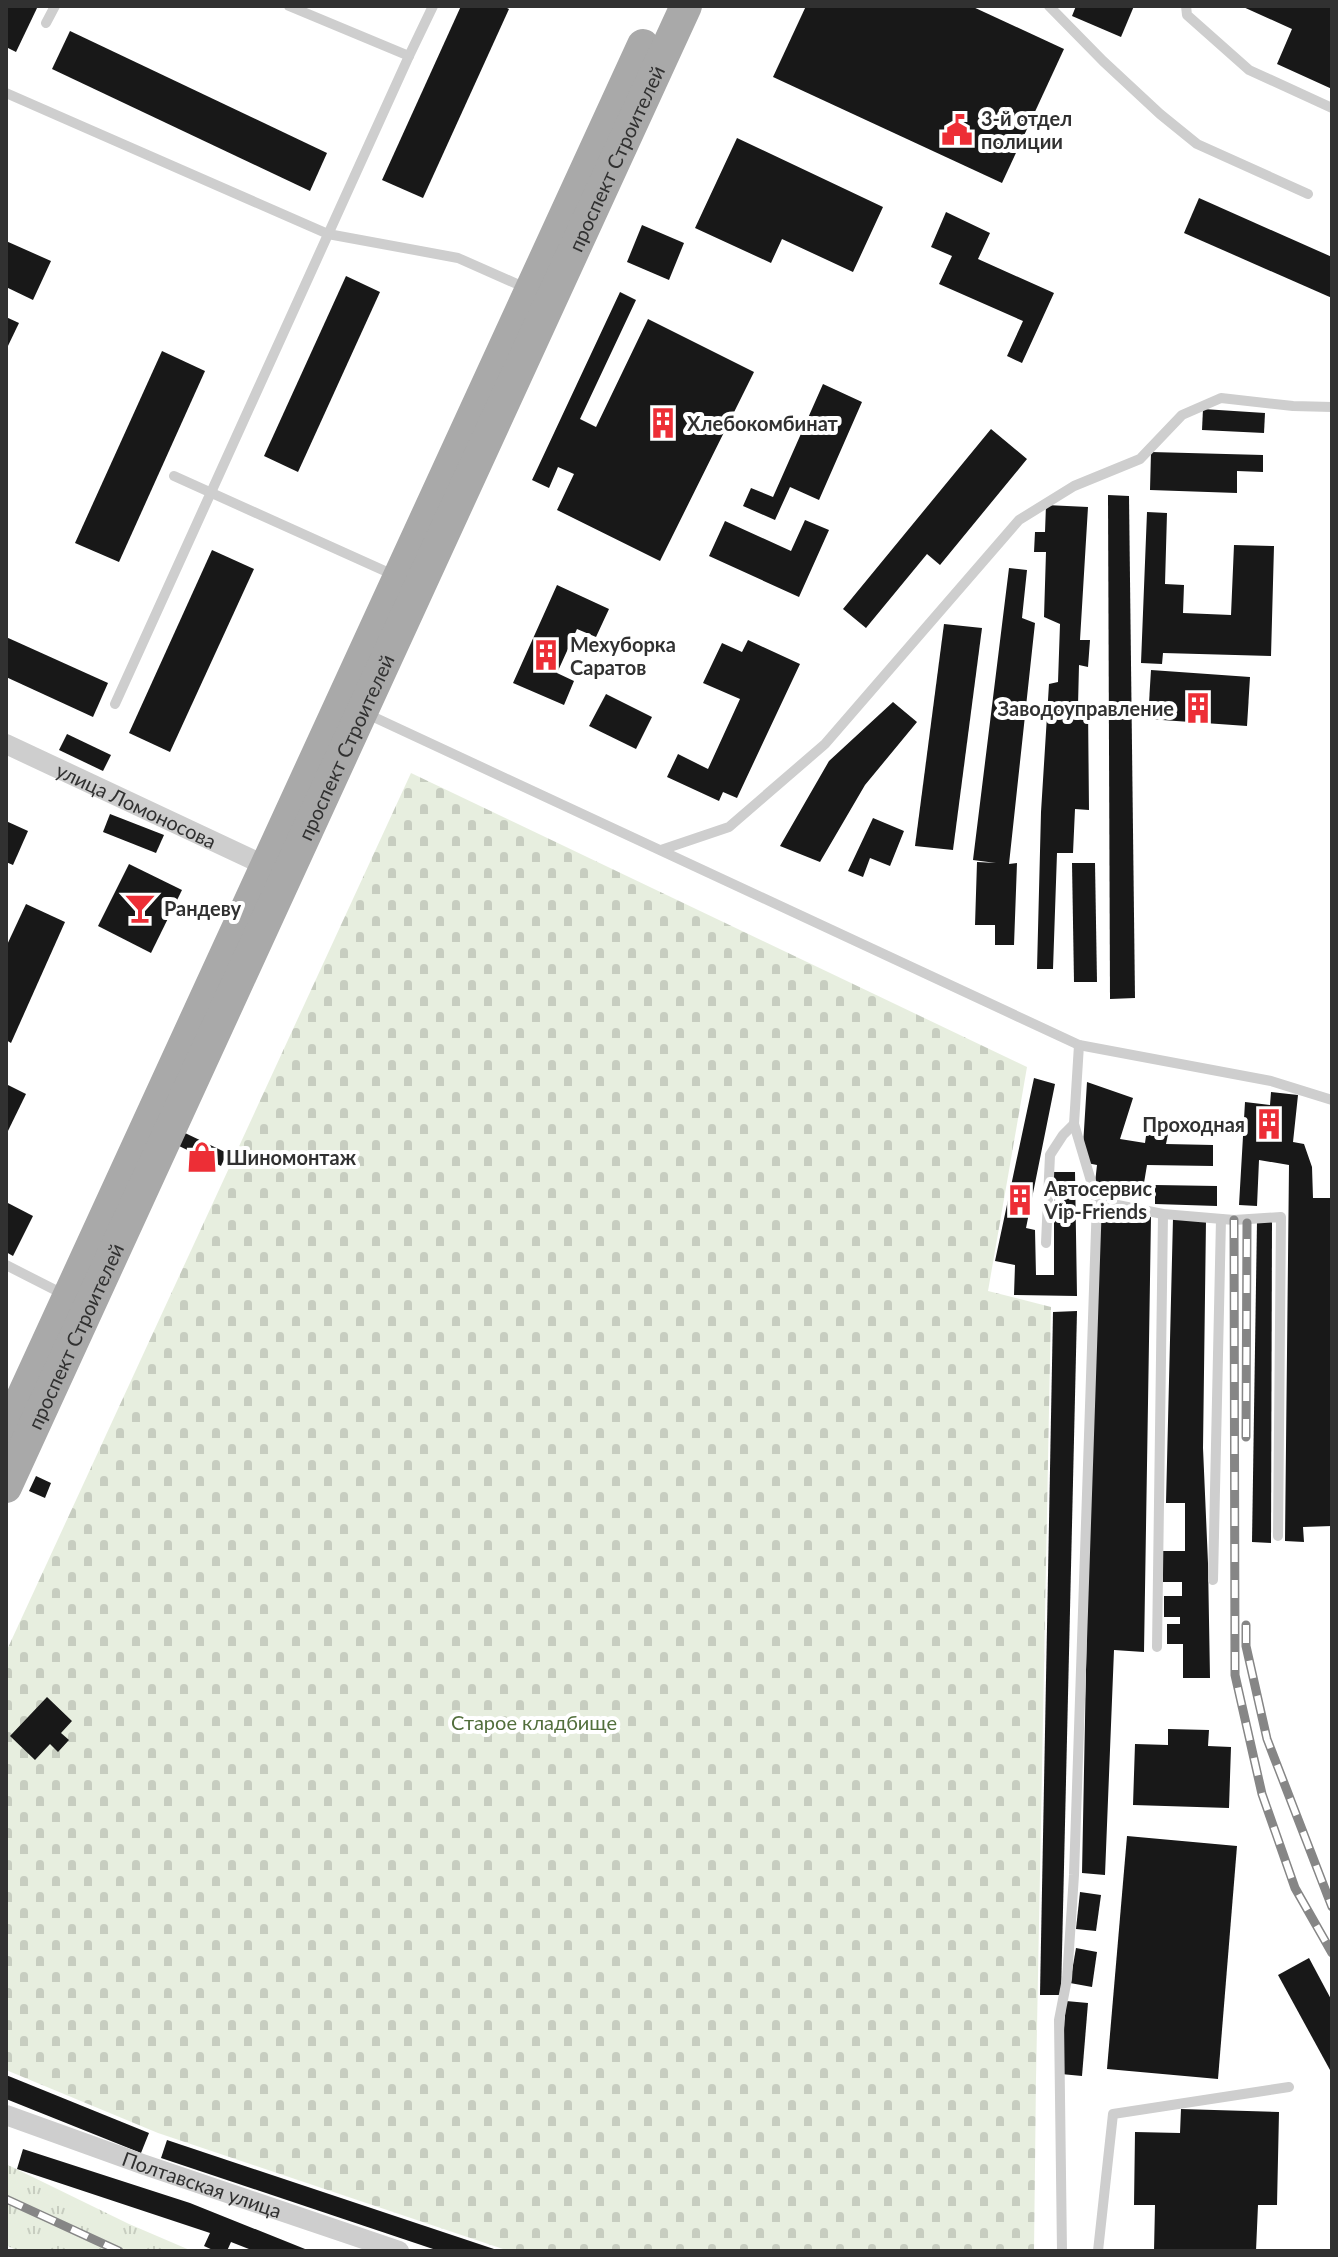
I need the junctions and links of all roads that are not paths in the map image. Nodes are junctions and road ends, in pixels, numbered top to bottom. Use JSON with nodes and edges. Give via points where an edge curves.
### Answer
{"nodes":[{"id":1,"x":55,"y":6,"type":"edge"},
{"id":2,"x":289,"y":6,"type":"edge"},
{"id":3,"x":433,"y":6,"type":"edge"},
{"id":4,"x":1049,"y":6,"type":"edge"},
{"id":5,"x":1186,"y":6,"type":"edge"},
{"id":6,"x":673,"y":8,"type":"edge"},
{"id":7,"x":46,"y":23,"type":"dead end"},
{"id":8,"x":409,"y":56,"type":"junction"},
{"id":9,"x":6,"y":93,"type":"edge"},
{"id":10,"x":1332,"y":108,"type":"edge"},
{"id":11,"x":1308,"y":194,"type":"dead end"},
{"id":12,"x":328,"y":234,"type":"junction"},
{"id":13,"x":530,"y":290,"type":"junction"},
{"id":14,"x":1332,"y":407,"type":"edge"},
{"id":15,"x":174,"y":476,"type":"dead end"},
{"id":16,"x":211,"y":492,"type":"junction"},
{"id":17,"x":398,"y":577,"type":"junction"},
{"id":18,"x":115,"y":704,"type":"dead end"},
{"id":19,"x":352,"y":707,"type":"junction"},
{"id":20,"x":6,"y":744,"type":"edge"},
{"id":21,"x":661,"y":850,"type":"junction"},
{"id":22,"x":266,"y":866,"type":"junction"},
{"id":23,"x":1079,"y":1045,"type":"junction"},
{"id":24,"x":1332,"y":1100,"type":"edge"},
{"id":25,"x":1074,"y":1124,"type":"junction"},
{"id":26,"x":1097,"y":1201,"type":"junction"},
{"id":27,"x":1163,"y":1214,"type":"junction"},
{"id":28,"x":1221,"y":1219,"type":"junction"},
{"id":29,"x":1046,"y":1243,"type":"dead end"},
{"id":30,"x":9,"y":1267,"type":"edge"},
{"id":31,"x":6,"y":1282,"type":"edge"},
{"id":32,"x":68,"y":1297,"type":"junction"},
{"id":33,"x":7,"y":1426,"type":"edge"},
{"id":34,"x":6,"y":1487,"type":"edge"},
{"id":35,"x":1278,"y":1536,"type":"dead end"},
{"id":36,"x":1213,"y":1580,"type":"dead end"},
{"id":37,"x":1157,"y":1647,"type":"dead end"},
{"id":38,"x":1289,"y":2087,"type":"dead end"},
{"id":39,"x":6,"y":2115,"type":"edge"},
{"id":40,"x":399,"y":2251,"type":"edge"},
{"id":41,"x":1062,"y":2251,"type":"edge"},
{"id":42,"x":1098,"y":2251,"type":"edge"}],
"edges":[{"from":1,"to":7,"type":"lane"},
{"from":2,"to":8,"type":"lane"},
{"from":3,"to":8,"type":"lane"},
{"from":4,"to":11,"type":"lane","via":[[1148,104],[1197,144]]},
{"from":5,"to":10,"type":"lane","via":[[1187,15],[1249,70]]},
{"from":6,"to":13,"type":"main road","name":"проспект Строителей"},
{"from":6,"to":19,"type":"main road","name":"проспект Строителей"},
{"from":8,"to":12,"type":"lane"},
{"from":9,"to":12,"type":"lane"},
{"from":12,"to":13,"type":"lane","via":[[458,258]]},
{"from":12,"to":16,"type":"lane"},
{"from":13,"to":17,"type":"main road","name":"проспект Строителей"},
{"from":14,"to":21,"type":"lane","via":[[1221,398],[1182,415],[1140,459],[1074,486],[1019,520],[825,744],[729,827]]},
{"from":15,"to":16,"type":"lane"},
{"from":16,"to":17,"type":"lane"},
{"from":16,"to":18,"type":"lane"},
{"from":17,"to":19,"type":"main road","name":"проспект Строителей"},
{"from":19,"to":21,"type":"lane"},
{"from":19,"to":22,"type":"main road","name":"проспект Строителей"},
{"from":19,"to":34,"type":"main road","name":"проспект Строителей"},
{"from":20,"to":22,"type":"street","name":"улица Ломоносова"},
{"from":21,"to":23,"type":"lane"},
{"from":22,"to":32,"type":"main road","name":"проспект Строителей"},
{"from":23,"to":24,"type":"lane","via":[[1271,1081]]},
{"from":23,"to":25,"type":"lane"},
{"from":25,"to":26,"type":"lane"},
{"from":25,"to":29,"type":"lane","via":[[1050,1155]]},
{"from":26,"to":27,"type":"lane"},
{"from":26,"to":41,"type":"lane","via":[[1074,1875],[1059,2020]]},
{"from":27,"to":28,"type":"lane"},
{"from":27,"to":37,"type":"lane"},
{"from":28,"to":35,"type":"lane","via":[[1281,1217]]},
{"from":28,"to":36,"type":"lane"},
{"from":30,"to":31,"type":"lane"},
{"from":30,"to":32,"type":"lane"},
{"from":32,"to":33,"type":"main road","name":"проспект Строителей"},
{"from":38,"to":42,"type":"lane","via":[[1113,2114]]},
{"from":39,"to":40,"type":"street","name":"Полтавская улица"}]}
